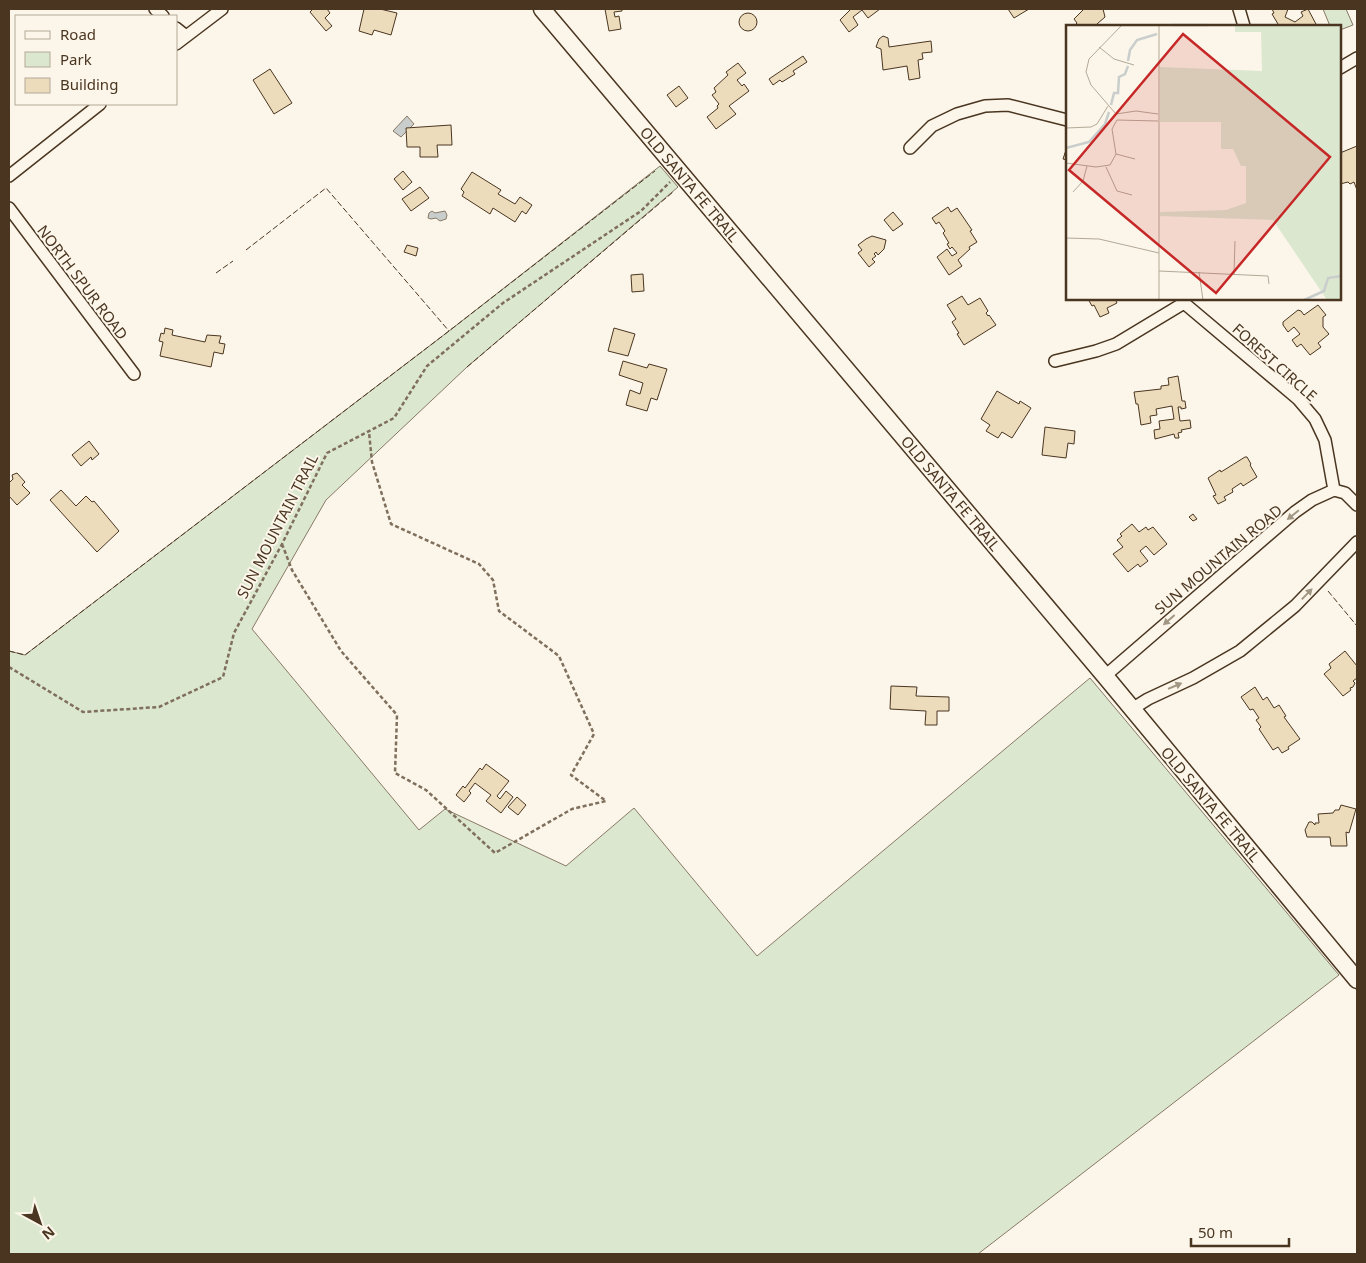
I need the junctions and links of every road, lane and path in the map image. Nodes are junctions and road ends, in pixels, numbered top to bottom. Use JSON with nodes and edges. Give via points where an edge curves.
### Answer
{"nodes":[{"id":1,"x":222,"y":9,"type":"edge"},
{"id":2,"x":542,"y":9,"type":"edge"},
{"id":3,"x":1238,"y":9,"type":"edge"},
{"id":4,"x":1244,"y":25,"type":"edge"},
{"id":5,"x":178,"y":30,"type":"edge"},
{"id":6,"x":186,"y":36,"type":"junction"},
{"id":7,"x":178,"y":42,"type":"edge"},
{"id":8,"x":1357,"y":58,"type":"edge"},
{"id":9,"x":1341,"y":67,"type":"edge"},
{"id":10,"x":99,"y":105,"type":"edge"},
{"id":11,"x":1066,"y":120,"type":"edge"},
{"id":12,"x":910,"y":148,"type":"dead end"},
{"id":13,"x":680,"y":172,"type":"junction"},
{"id":14,"x":9,"y":176,"type":"edge"},
{"id":15,"x":9,"y":208,"type":"edge"},
{"id":16,"x":1183,"y":301,"type":"edge"},
{"id":17,"x":1055,"y":361,"type":"dead end"},
{"id":18,"x":134,"y":374,"type":"dead end"},
{"id":19,"x":369,"y":432,"type":"junction"},
{"id":20,"x":1334,"y":490,"type":"junction"},
{"id":21,"x":1357,"y":505,"type":"edge"},
{"id":22,"x":1357,"y":542,"type":"edge"},
{"id":23,"x":282,"y":544,"type":"junction"},
{"id":24,"x":9,"y":667,"type":"edge"},
{"id":25,"x":1105,"y":676,"type":"junction"},
{"id":26,"x":1132,"y":709,"type":"junction"},
{"id":27,"x":1357,"y":980,"type":"edge"}],
"edges":[{"from":1,"to":6,"type":"street"},
{"from":2,"to":13,"type":"street","name":"OLD SANTA FE TRAIL"},
{"from":3,"to":4,"type":"street"},
{"from":5,"to":6,"type":"street"},
{"from":6,"to":7,"type":"street"},
{"from":8,"to":9,"type":"street"},
{"from":10,"to":14,"type":"street"},
{"from":11,"to":12,"type":"street","via":[[1008,105],[985,106],[932,126]]},
{"from":13,"to":19,"type":"path","name":"SUN MOUNTAIN TRAIL","via":[[641,211],[503,303],[427,366],[394,418]]},
{"from":13,"to":25,"type":"street","name":"OLD SANTA FE TRAIL"},
{"from":15,"to":18,"type":"street","name":"NORTH SPUR ROAD"},
{"from":16,"to":17,"type":"street","via":[[1116,344]]},
{"from":16,"to":20,"type":"street","name":"FOREST CIRCLE","via":[[1298,399],[1315,419],[1325,440]]},
{"from":19,"to":23,"type":"path","name":"SUN MOUNTAIN TRAIL","via":[[327,453]]},
{"from":19,"to":23,"type":"path","via":[[372,462],[391,524],[479,564],[493,580],[499,611],[559,656],[594,734],[571,775],[606,801],[572,809],[495,853],[426,790],[395,773],[397,715],[341,651],[292,570]]},
{"from":20,"to":21,"type":"street","via":[[1345,494]]},
{"from":20,"to":25,"type":"street","name":"SUN MOUNTAIN ROAD","one_way":true,"via":[[1295,512]]},
{"from":26,"to":22,"type":"street","one_way":true,"via":[[1240,652],[1295,606]]},
{"from":23,"to":24,"type":"path","name":"SUN MOUNTAIN TRAIL","via":[[234,633],[223,677],[159,707],[82,712]]},
{"from":25,"to":26,"type":"street","name":"OLD SANTA FE TRAIL"},
{"from":26,"to":27,"type":"street","name":"OLD SANTA FE TRAIL"}]}
